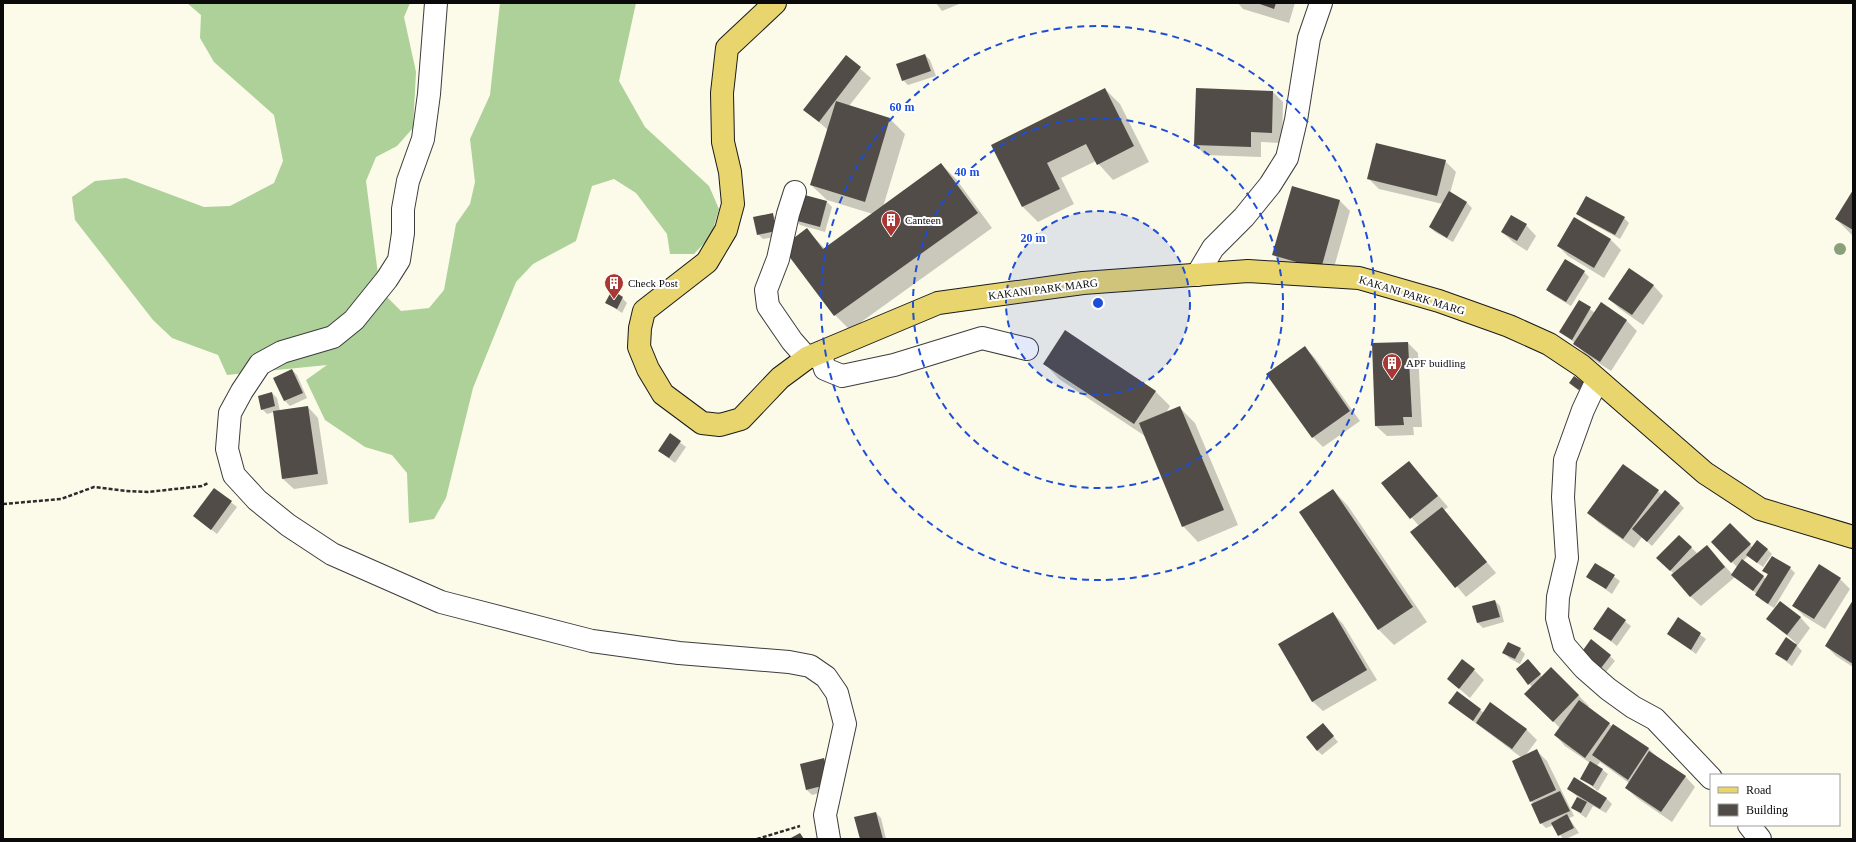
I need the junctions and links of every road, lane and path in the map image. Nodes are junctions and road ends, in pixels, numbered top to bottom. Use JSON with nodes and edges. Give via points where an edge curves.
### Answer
{"nodes":[{"id":1,"x":436,"y":3,"type":"edge"},
{"id":2,"x":775,"y":3,"type":"edge"},
{"id":3,"x":1321,"y":3,"type":"edge"},
{"id":4,"x":795,"y":192,"type":"dead end"},
{"id":5,"x":1197,"y":275,"type":"junction"},
{"id":6,"x":1027,"y":349,"type":"dead end"},
{"id":7,"x":814,"y":356,"type":"junction"},
{"id":8,"x":1597,"y":380,"type":"junction"},
{"id":9,"x":234,"y":475,"type":"junction"},
{"id":10,"x":3,"y":504,"type":"edge"},
{"id":11,"x":1853,"y":537,"type":"edge"},
{"id":12,"x":1710,"y":777,"type":"edge"},
{"id":13,"x":825,"y":814,"type":"junction"},
{"id":14,"x":1750,"y":826,"type":"edge"},
{"id":15,"x":757,"y":839,"type":"edge"},
{"id":16,"x":829,"y":839,"type":"edge"},
{"id":17,"x":1760,"y":839,"type":"edge"}],
"edges":[{"from":1,"to":9,"type":"street","via":[[429,94],[422,139],[408,181],[399,260],[354,320],[333,337],[282,352],[260,364],[230,413],[228,449]]},
{"from":2,"to":7,"type":"main road","name":"KAKANI PARK MARG","via":[[727,48],[722,93],[723,142],[730,172],[733,204],[726,230],[707,262],[644,311],[639,347],[663,394],[702,423],[720,425],[741,419],[780,378]]},
{"from":3,"to":5,"type":"street","via":[[1310,38],[1288,158],[1244,217],[1213,248]]},
{"from":4,"to":7,"type":"street","via":[[778,259],[766,290],[768,306],[792,341]]},
{"from":5,"to":7,"type":"main road","name":"KAKANI PARK MARG","via":[[1083,283],[938,303]]},
{"from":5,"to":8,"type":"main road","name":"KAKANI PARK MARG","via":[[1248,271],[1359,278],[1439,301],[1509,326],[1549,344],[1582,366]]},
{"from":6,"to":7,"type":"street","via":[[982,338],[894,365],[842,376],[825,369]]},
{"from":8,"to":11,"type":"main road","name":"KAKANI PARK MARG","via":[[1704,473],[1760,509]]},
{"from":8,"to":12,"type":"street","via":[[1565,460],[1563,497],[1567,558],[1558,597],[1557,618],[1564,645],[1584,668],[1608,689],[1655,719]]},
{"from":9,"to":10,"type":"path","via":[[202,486],[148,492],[126,492],[94,486],[61,499]]},
{"from":9,"to":13,"type":"street","via":[[257,500],[288,525],[332,554],[441,602],[592,641],[679,653],[810,666],[826,677],[837,693],[845,724]]},
{"from":13,"to":15,"type":"path","via":[[801,826]]},
{"from":13,"to":16,"type":"street"},
{"from":14,"to":17,"type":"street"}]}
